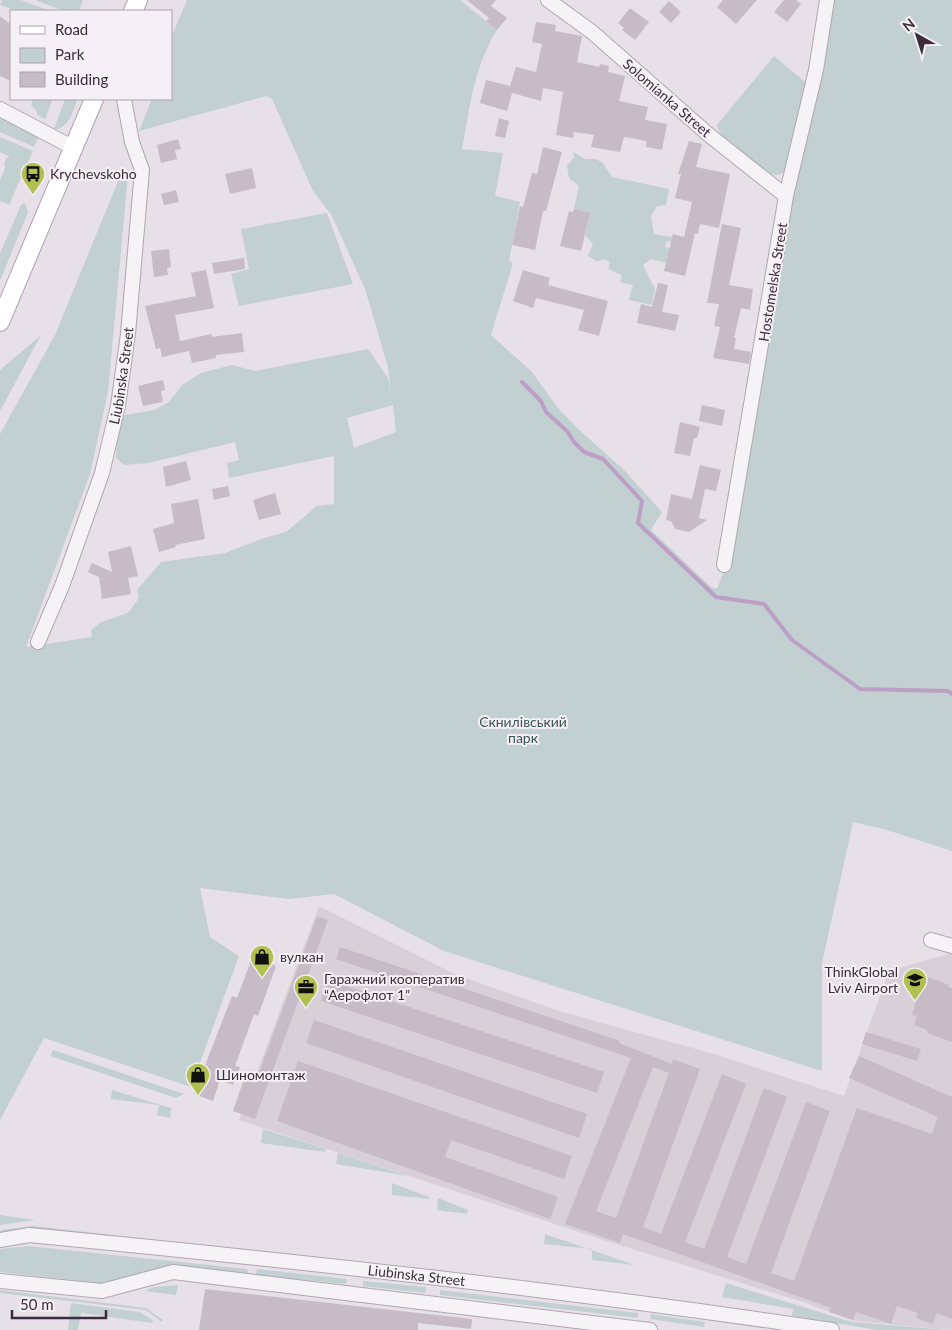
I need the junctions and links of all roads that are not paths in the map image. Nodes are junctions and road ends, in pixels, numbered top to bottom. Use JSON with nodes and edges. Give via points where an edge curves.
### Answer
{"nodes":[{"id":1,"x":548,"y":0,"type":"edge"},
{"id":2,"x":827,"y":0,"type":"edge"},
{"id":3,"x":94,"y":100,"type":"edge"},
{"id":4,"x":124,"y":100,"type":"edge"},
{"id":5,"x":0,"y":109,"type":"edge"},
{"id":6,"x":74,"y":148,"type":"junction"},
{"id":7,"x":786,"y":196,"type":"junction"},
{"id":8,"x":0,"y":322,"type":"edge"},
{"id":9,"x":724,"y":565,"type":"dead end"},
{"id":10,"x":38,"y":642,"type":"dead end"},
{"id":11,"x":931,"y":940,"type":"dead end"},
{"id":12,"x":952,"y":946,"type":"edge"},
{"id":13,"x":0,"y":1240,"type":"edge"},
{"id":14,"x":0,"y":1281,"type":"edge"},
{"id":15,"x":650,"y":1330,"type":"edge"},
{"id":16,"x":832,"y":1330,"type":"edge"}],
"edges":[{"from":1,"to":7,"type":"street","name":"Solomianka Street","via":[[592,32]]},
{"from":2,"to":7,"type":"street","name":"Hostomelska Street","via":[[816,70]]},
{"from":3,"to":6,"type":"main road"},
{"from":4,"to":10,"type":"street","name":"Liubinska Street","via":[[132,142],[142,170],[128,334],[118,406],[102,473],[62,586]]},
{"from":5,"to":6,"type":"street"},
{"from":6,"to":8,"type":"main road"},
{"from":7,"to":9,"type":"street","name":"Hostomelska Street"},
{"from":11,"to":12,"type":"street"},
{"from":13,"to":16,"type":"street","name":"Liubinska Street","via":[[29,1235],[254,1257],[433,1277]]},
{"from":14,"to":15,"type":"street","name":"Liubinska Street","via":[[102,1291],[173,1272]]}]}
